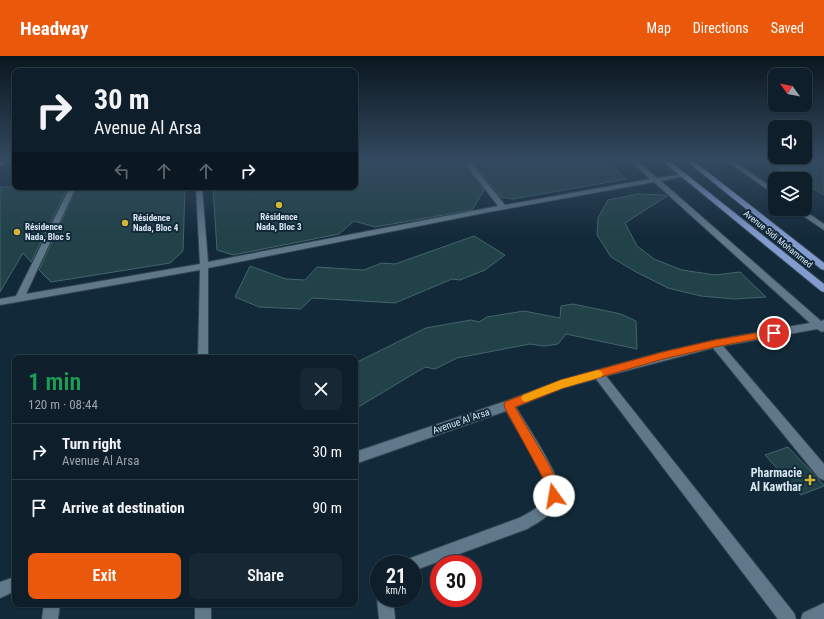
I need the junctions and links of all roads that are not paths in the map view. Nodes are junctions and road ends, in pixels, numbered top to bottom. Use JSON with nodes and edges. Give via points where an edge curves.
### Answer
{"nodes":[{"id":1,"x":486,"y":185,"type":"edge"},
{"id":2,"x":626,"y":185,"type":"edge"},
{"id":3,"x":662,"y":185,"type":"edge"},
{"id":4,"x":696,"y":185,"type":"edge"},
{"id":5,"x":720,"y":185,"type":"edge"},
{"id":6,"x":72,"y":190,"type":"edge"},
{"id":7,"x":199,"y":190,"type":"edge"},
{"id":8,"x":503,"y":207,"type":"junction"},
{"id":9,"x":807,"y":216,"type":"edge"},
{"id":10,"x":824,"y":228,"type":"edge"},
{"id":11,"x":204,"y":266,"type":"junction"},
{"id":12,"x":824,"y":267,"type":"edge"},
{"id":13,"x":824,"y":289,"type":"edge"},
{"id":14,"x":20,"y":298,"type":"junction"},
{"id":15,"x":0,"y":302,"type":"edge"},
{"id":16,"x":822,"y":326,"type":"edge"},
{"id":17,"x":715,"y":344,"type":"junction"},
{"id":18,"x":203,"y":355,"type":"edge"},
{"id":19,"x":598,"y":374,"type":"junction"},
{"id":20,"x":509,"y":405,"type":"junction"},
{"id":21,"x":358,"y":457,"type":"edge"},
{"id":22,"x":824,"y":474,"type":"edge"},
{"id":23,"x":422,"y":561,"type":"edge"},
{"id":24,"x":12,"y":585,"type":"edge"},
{"id":25,"x":0,"y":590,"type":"edge"},
{"id":26,"x":52,"y":607,"type":"edge"},
{"id":27,"x":203,"y":607,"type":"edge"},
{"id":28,"x":386,"y":607,"type":"edge"},
{"id":29,"x":824,"y":611,"type":"edge"},
{"id":30,"x":50,"y":619,"type":"edge"},
{"id":31,"x":203,"y":619,"type":"edge"},
{"id":32,"x":387,"y":619,"type":"edge"},
{"id":33,"x":788,"y":619,"type":"edge"},
{"id":34,"x":809,"y":619,"type":"edge"}],
"edges":[{"from":1,"to":8,"type":"street"},
{"from":2,"to":8,"type":"street"},
{"from":3,"to":16,"type":"street"},
{"from":4,"to":13,"type":"main road","name":"Avenue Sidi Mohammed"},
{"from":5,"to":12,"type":"main road","name":"Avenue Sidi Mohammed"},
{"from":6,"to":14,"type":"street"},
{"from":7,"to":11,"type":"street"},
{"from":8,"to":11,"type":"street"},
{"from":9,"to":10,"type":"street"},
{"from":11,"to":14,"type":"street"},
{"from":11,"to":18,"type":"street"},
{"from":14,"to":15,"type":"street"},
{"from":16,"to":17,"type":"street","name":"Avenue Al Arsa"},
{"from":17,"to":19,"type":"street","name":"Avenue Al Arsa"},
{"from":17,"to":22,"type":"street"},
{"from":19,"to":20,"type":"street","name":"Avenue Al Arsa","via":[[561,384]]},
{"from":19,"to":33,"type":"street"},
{"from":20,"to":21,"type":"street","name":"Avenue Al Arsa"},
{"from":20,"to":23,"type":"street","via":[[544,466],[554,487],[554,496],[537,516],[522,524]]},
{"from":24,"to":25,"type":"street"},
{"from":26,"to":30,"type":"street"},
{"from":27,"to":31,"type":"street"},
{"from":28,"to":32,"type":"street"},
{"from":29,"to":34,"type":"street"}]}
